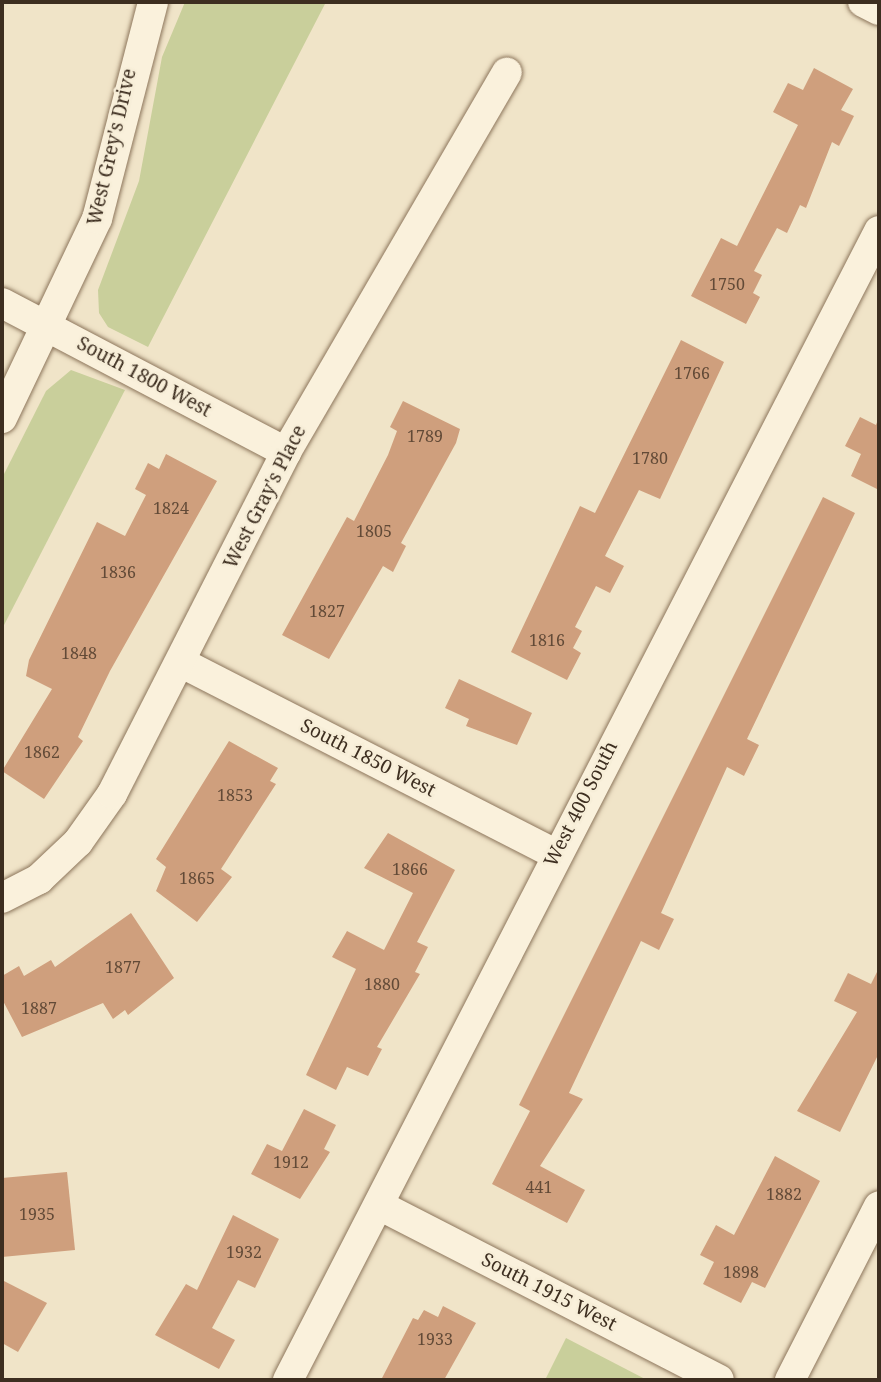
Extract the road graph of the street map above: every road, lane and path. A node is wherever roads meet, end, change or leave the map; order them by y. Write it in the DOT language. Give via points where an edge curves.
graph roads {
  1 [pos="153,2"];
  2 [pos="863,2"];
  3 [pos="879,10"];
  4 [pos="507,73"];
  5 [pos="879,231"];
  6 [pos="2,303"];
  7 [pos="48,327"];
  8 [pos="2,418"];
  9 [pos="286,452"];
  10 [pos="180,662"];
  11 [pos="555,854"];
  12 [pos="2,898"];
  13 [pos="379,1205"];
  14 [pos="879,1206"];
  15 [pos="288,1380"];
  16 [pos="719,1380"];
  17 [pos="790,1380"];
  1 -- 7 [label="street, West Grey's Drive" via="97,219"];
  2 -- 3 [label="street"];
  4 -- 9 [label="street, West Gray's Place"];
  5 -- 11 [label="street, West 400 South"];
  6 -- 7 [label="street, South 1800 West"];
  7 -- 8 [label="street, West Grey's Drive"];
  7 -- 9 [label="street, South 1800 West"];
  9 -- 10 [label="street, West Gray's Place"];
  10 -- 11 [label="street, South 1850 West"];
  10 -- 12 [label="street, West Gray's Place" via="112,794 78,842 39,878"];
  11 -- 13 [label="street, West 400 South"];
  13 -- 15 [label="street, West 400 South"];
  13 -- 16 [label="street, South 1915 West"];
  14 -- 17 [label="street"];
}
